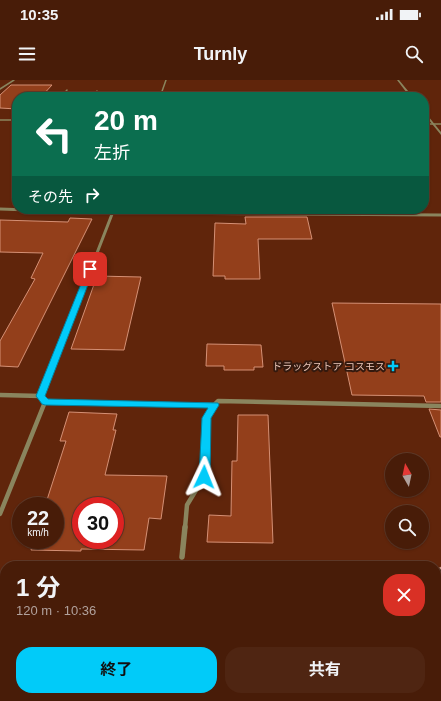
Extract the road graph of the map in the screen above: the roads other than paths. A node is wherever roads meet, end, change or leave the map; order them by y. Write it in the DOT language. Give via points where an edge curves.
graph roads {
  1 [pos="14,80"];
  2 [pos="166,80"];
  3 [pos="398,80"];
  4 [pos="0,89"];
  5 [pos="162,92"];
  6 [pos="408,92"];
  7 [pos="429,118"];
  8 [pos="0,120"];
  9 [pos="12,120"];
  10 [pos="429,124"];
  11 [pos="434,124"];
  12 [pos="441,124"];
  13 [pos="441,134"];
  14 [pos="0,209"];
  15 [pos="12,209"];
  16 [pos="112,214"];
  17 [pos="301,214"];
  18 [pos="441,216"];
  19 [pos="0,395"];
  20 [pos="41,396"];
  21 [pos="45,402"];
  22 [pos="214,405"];
  23 [pos="441,406"];
  24 [pos="0,514"];
  25 [pos="182,557"];
  1 -- 4 [label="street"];
  2 -- 5 [label="street"];
  3 -- 6 [label="street"];
  7 -- 11 [label="street"];
  8 -- 9 [label="street"];
  10 -- 11 [label="street"];
  11 -- 12 [label="street"];
  11 -- 13 [label="street"];
  14 -- 15 [label="street"];
  16 -- 20 [label="street"];
  17 -- 18 [label="street"];
  19 -- 20 [label="street"];
  20 -- 21 [label="street"];
  21 -- 22 [label="street"];
  21 -- 24 [label="street"];
  22 -- 23 [label="street" via="218,401"];
  22 -- 25 [label="street" via="206,418 204,477 187,505"];
}
